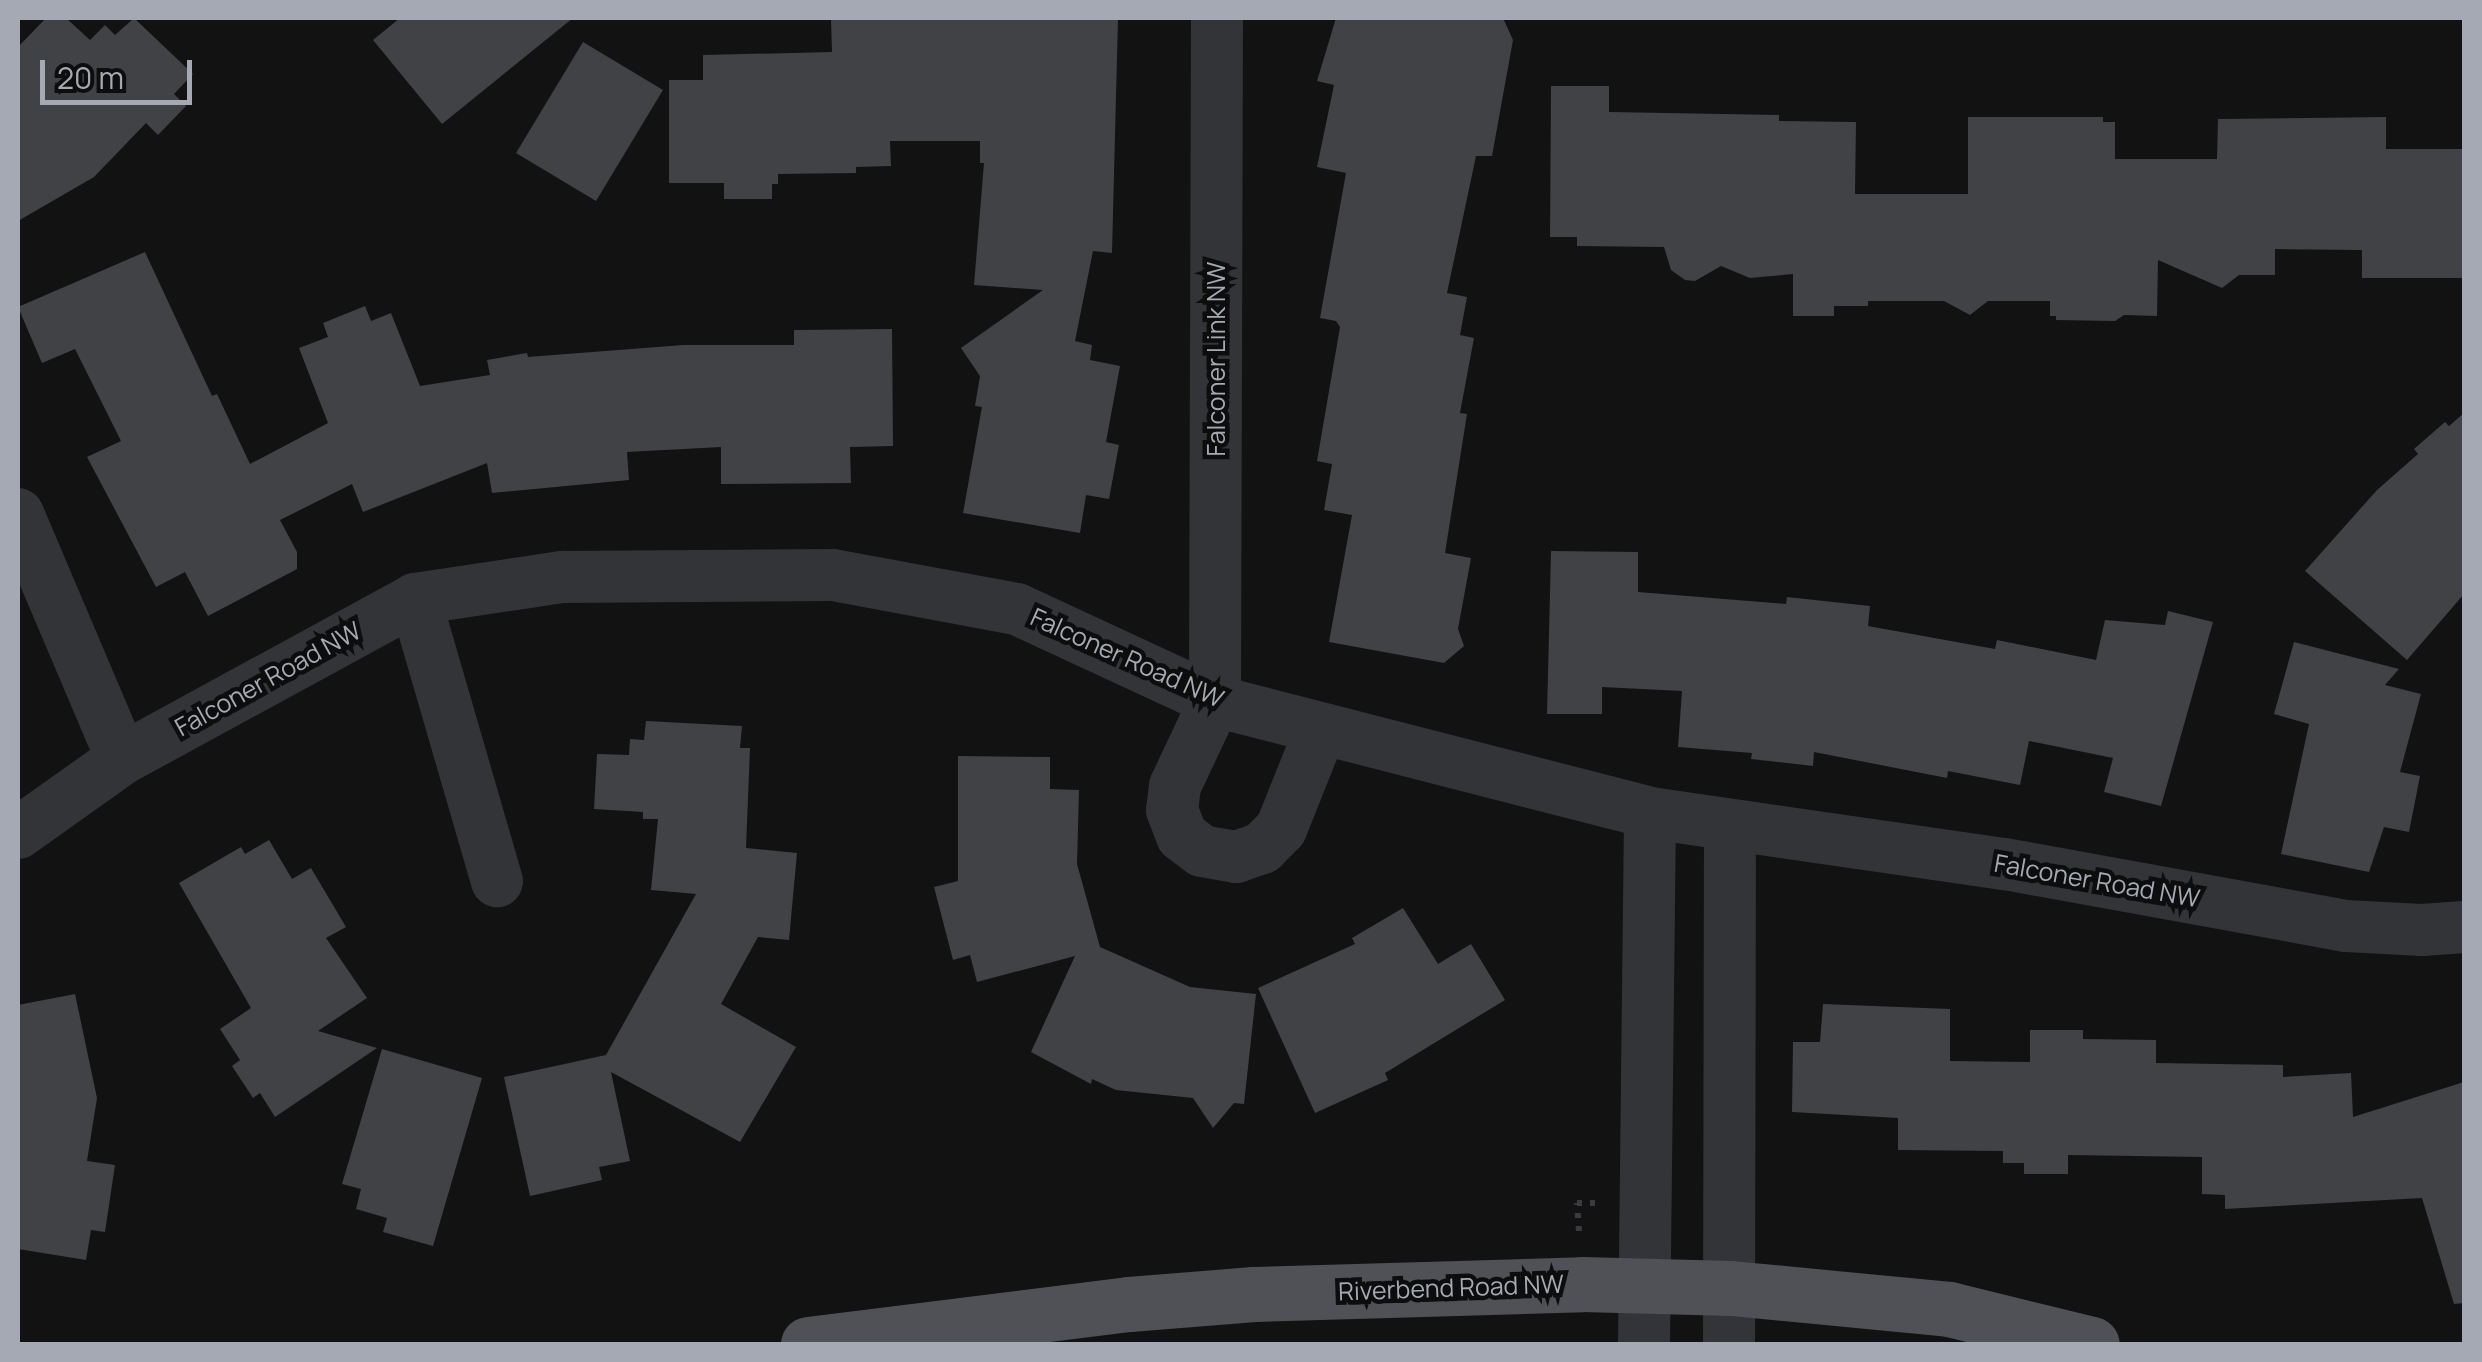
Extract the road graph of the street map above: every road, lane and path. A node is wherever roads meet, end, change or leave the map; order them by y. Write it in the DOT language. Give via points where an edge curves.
graph roads {
  1 [pos="1217,18"];
  2 [pos="18,514"];
  3 [pos="414,599"];
  4 [pos="1214,701"];
  5 [pos="1322,729"];
  6 [pos="122,759"];
  7 [pos="1650,813"];
  8 [pos="1730,826"];
  9 [pos="18,833"];
  10 [pos="497,881"];
  11 [pos="2464,927"];
  12 [pos="1644,1285"];
  13 [pos="1731,1288"];
  14 [pos="808,1344"];
  15 [pos="1644,1344"];
  16 [pos="1729,1344"];
  17 [pos="2092,1344"];
  1 -- 4 [label="street, Falconer Link NW"];
  2 -- 6 [label="street"];
  3 -- 4 [label="street, Falconer Road NW" via="563,577 833,575 1017,610"];
  3 -- 6 [label="street, Falconer Road NW"];
  3 -- 10 [label="street"];
  4 -- 5 [label="street, Falconer Road NW"];
  4 -- 5 [label="street" via="1175,786 1172,810 1182,836 1202,851 1236,857 1262,848 1281,829"];
  5 -- 7 [label="street, Falconer Road NW"];
  6 -- 9 [label="street, Falconer Road NW"];
  7 -- 8 [label="street, Falconer Road NW"];
  7 -- 12 [label="street"];
  8 -- 11 [label="street, Falconer Road NW" via="2005,864 2346,926"];
  8 -- 13 [label="street"];
  12 -- 13 [label="main road, Riverbend Road NW"];
  12 -- 14 [label="main road, Riverbend Road NW" via="1182,1300"];
  12 -- 15 [label="street"];
  13 -- 16 [label="street"];
  13 -- 17 [label="main road, Riverbend Road NW" via="1949,1309"];
}
